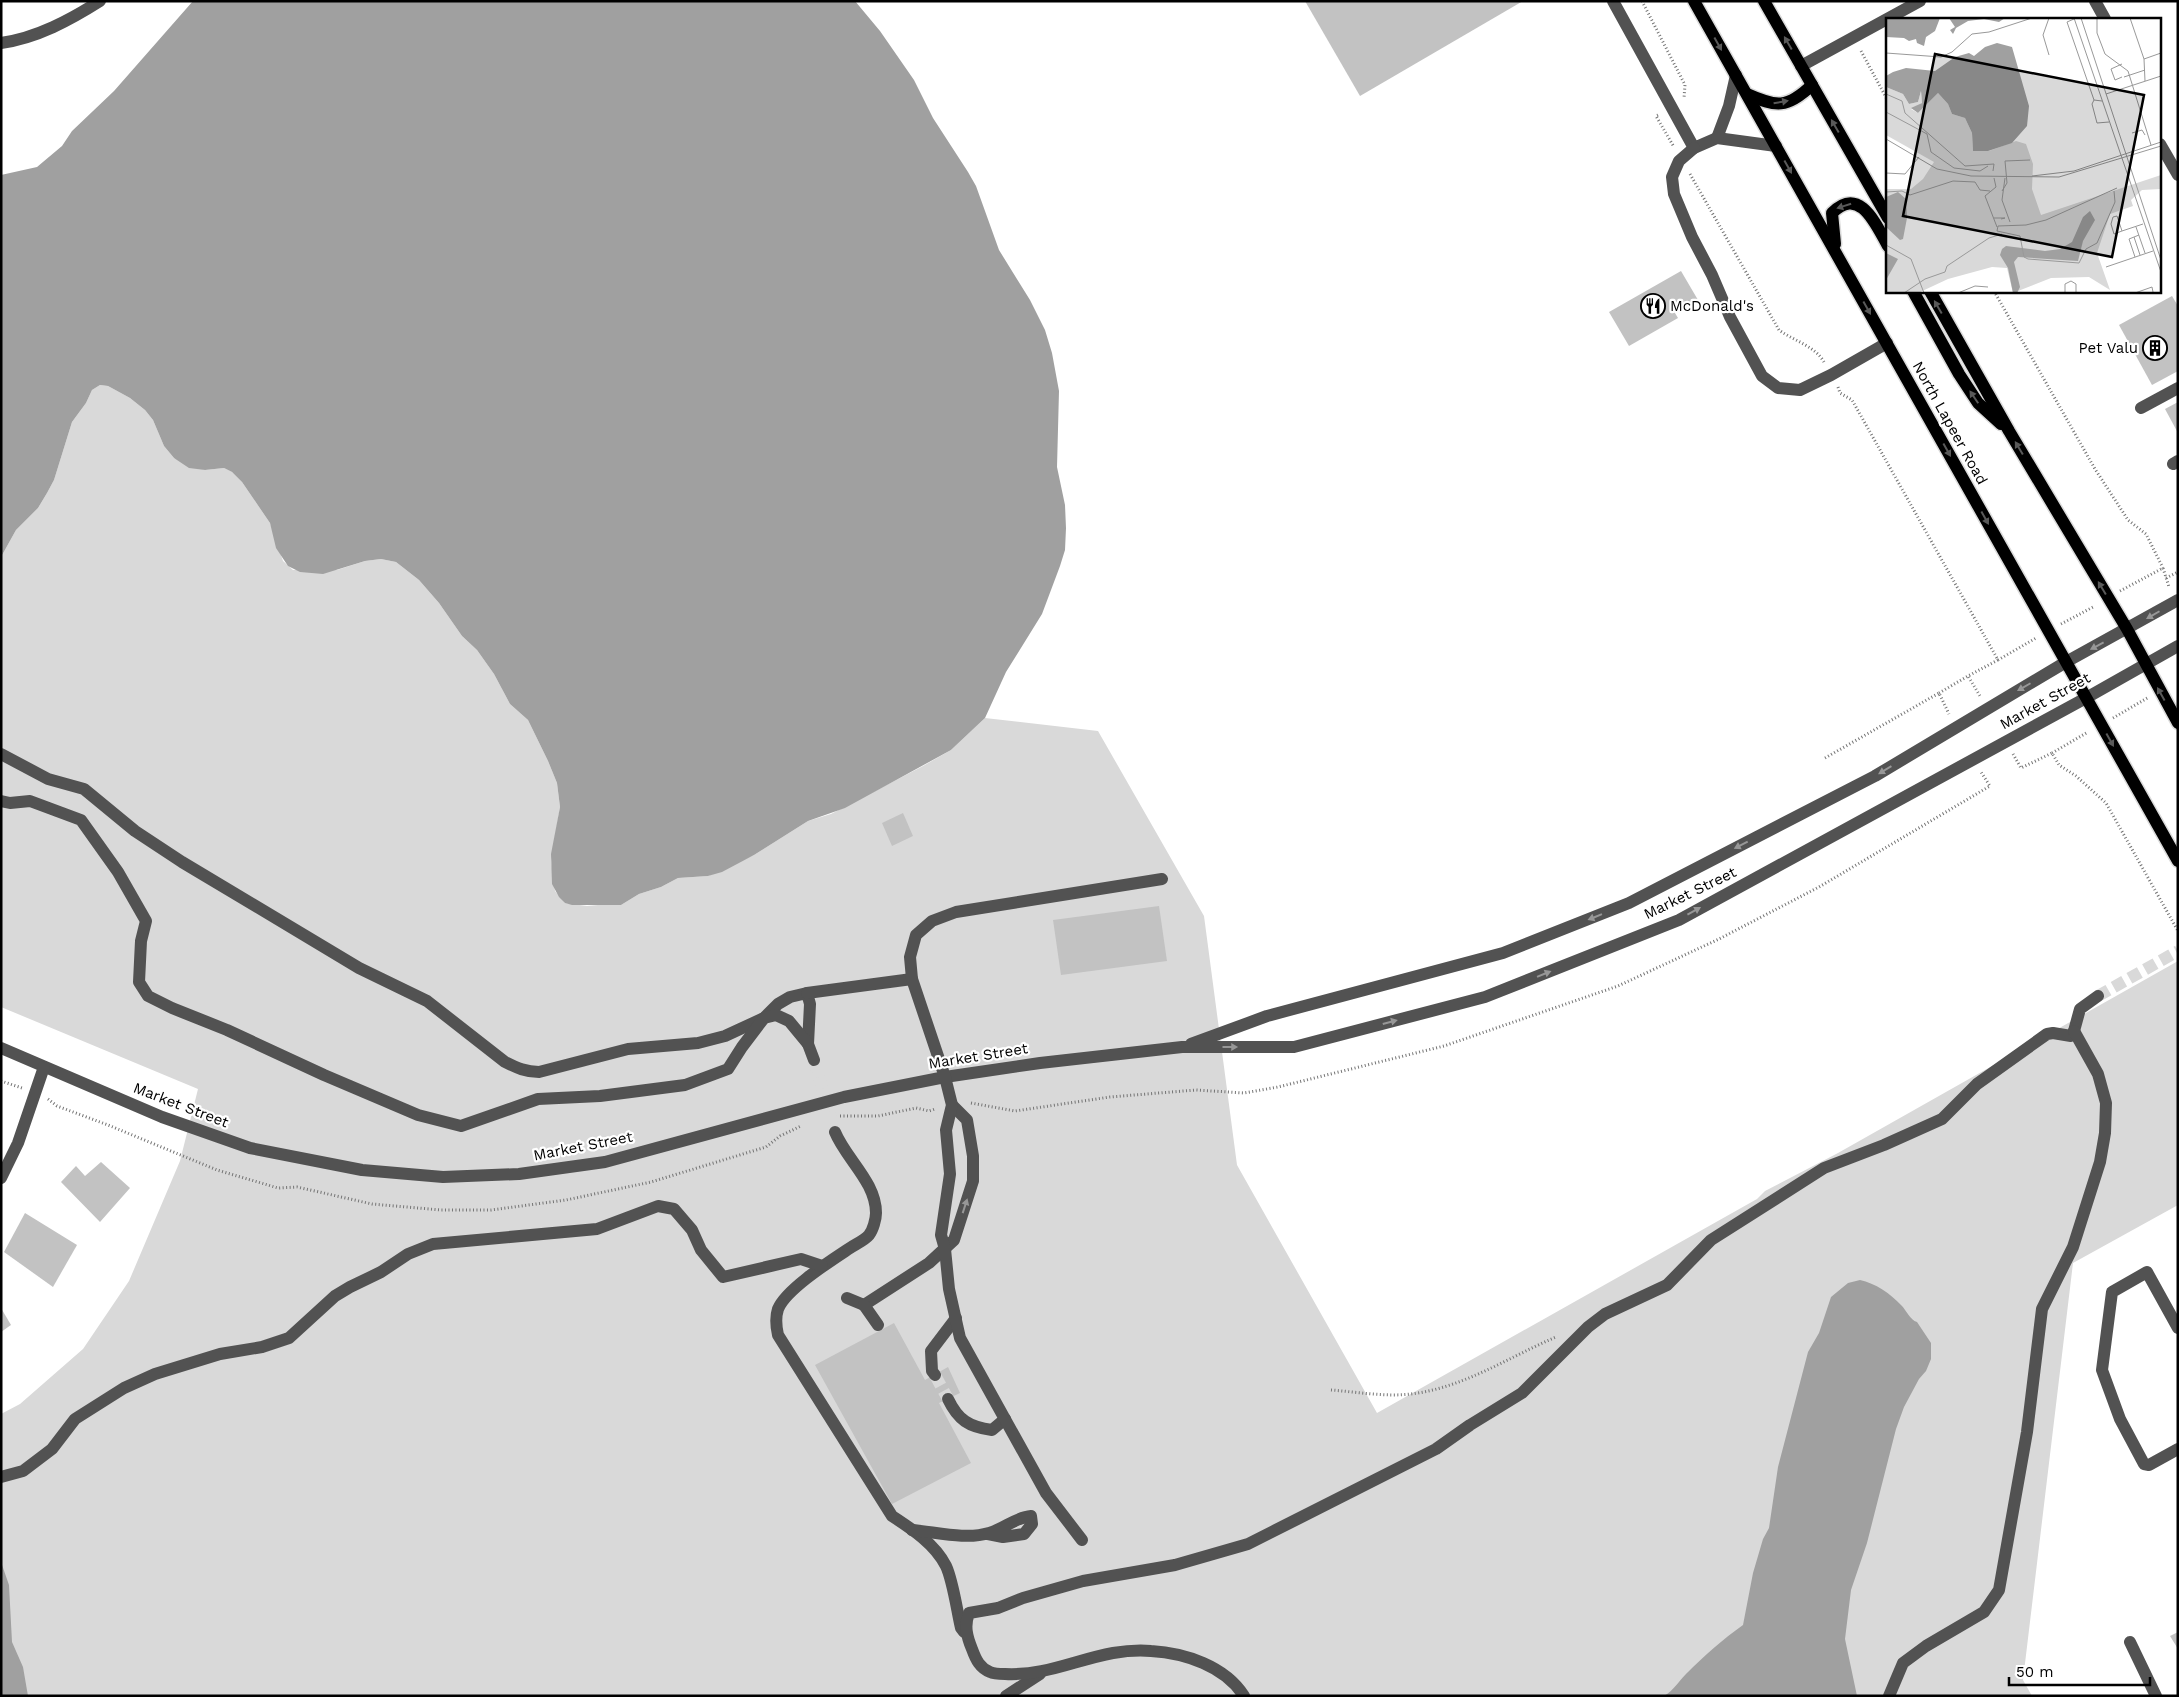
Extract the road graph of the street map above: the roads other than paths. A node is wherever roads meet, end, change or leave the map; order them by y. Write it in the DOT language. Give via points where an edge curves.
graph roads {
  1 [pos="100,1"];
  2 [pos="1613,1"];
  3 [pos="1694,1"];
  4 [pos="1764,1"];
  5 [pos="1920,1"];
  6 [pos="2095,1"];
  7 [pos="1889,18"];
  8 [pos="2104,18"];
  9 [pos="1886,20"];
  10 [pos="1,43"];
  11 [pos="1801,66"];
  12 [pos="1736,75"];
  13 [pos="1812,85"];
  14 [pos="1747,94"];
  15 [pos="1717,138"];
  16 [pos="1776,146"];
  17 [pos="2162,147"];
  18 [pos="1694,148"];
  19 [pos="2178,175"];
  20 [pos="1886,214"];
  21 [pos="1886,242"];
  22 [pos="1836,252"];
  23 [pos="1914,292"];
  24 [pos="1931,292"];
  25 [pos="1886,342"];
  26 [pos="2178,388"];
  27 [pos="2141,408"];
  28 [pos="2009,431"];
  29 [pos="2174,595"];
  30 [pos="2127,629"];
  31 [pos="2178,646"];
  32 [pos="2066,662"];
  33 [pos="2145,664"];
  34 [pos="2086,698"];
  35 [pos="2178,723"];
  36 [pos="1,754"];
  37 [pos="1,801"];
  38 [pos="2178,861"];
  39 [pos="1162,879"];
  40 [pos="912,979"];
  41 [pos="807,993"];
  42 [pos="2098,996"];
  43 [pos="764,1018"];
  44 [pos="2074,1031"];
  45 [pos="808,1044"];
  46 [pos="1182,1047"];
  47 [pos="1,1048"];
  48 [pos="814,1060"];
  49 [pos="44,1067"];
  50 [pos="945,1077"];
  51 [pos="952,1105"];
  52 [pos="835,1132"];
  53 [pos="1,1178"];
  54 [pos="945,1249"];
  55 [pos="822,1266"];
  56 [pos="847,1298"];
  57 [pos="864,1305"];
  58 [pos="956,1318"];
  59 [pos="878,1325"];
  60 [pos="2178,1328"];
  61 [pos="934,1375"];
  62 [pos="948,1399"];
  63 [pos="1005,1419"];
  64 [pos="2178,1449"];
  65 [pos="1,1477"];
  66 [pos="912,1530"];
  67 [pos="988,1534"];
  68 [pos="1082,1540"];
  69 [pos="967,1637"];
  70 [pos="2130,1642"];
  71 [pos="1042,1672"];
  72 [pos="1006,1696"];
  73 [pos="1244,1696"];
  74 [pos="1889,1696"];
  75 [pos="2156,1696"];
  1 -- 10 [label="street" via="67,22"];
  2 -- 18 [label="street"];
  3 -- 12 [label="main road, North Lapeer Road, one-way"];
  11 -- 4 [label="main road, one-way"];
  5 -- 7 [label="street"];
  6 -- 8 [label="street"];
  9 -- 11 [label="street"];
  11 -- 13 [label="main road"];
  12 -- 14 [label="main road, North Lapeer Road"];
  12 -- 15 [label="street"];
  14 -- 13 [label="main road, one-way" via="1769,104 1784,103 1801,96"];
  20 -- 13 [label="main road, one-way"];
  14 -- 16 [label="main road, North Lapeer Road"];
  15 -- 16 [label="street"];
  15 -- 18 [label="street"];
  16 -- 22 [label="main road, North Lapeer Road, one-way"];
  17 -- 19 [label="street"];
  18 -- 25 [label="street" via="1679,161 1672,176 1674,194 1730,316 1762,376 1778,388 1800,390"];
  21 -- 22 [label="main road, one-way" via="1871,216 1857,204 1850,203 1832,213"];
  22 -- 25 [label="main road, North Lapeer Road, one-way"];
  28 -- 23 [label="main road, one-way" via="1978,403"];
  28 -- 24 [label="main road, one-way"];
  25 -- 32 [label="main road, North Lapeer Road, one-way"];
  26 -- 27 [label="street"];
  30 -- 28 [label="main road, one-way"];
  29 -- 30 [label="street, Market Street, one-way"];
  30 -- 32 [label="street, Market Street, one-way"];
  30 -- 33 [label="main road"];
  31 -- 33 [label="street, Market Street"];
  32 -- 34 [label="main road, North Lapeer Road"];
  32 -- 46 [label="street, Market Street, one-way" via="1875,776 1629,903 1503,954 1267,1016"];
  33 -- 34 [label="street, Market Street"];
  35 -- 33 [label="main road, one-way"];
  34 -- 38 [label="main road, North Lapeer Road, one-way"];
  46 -- 34 [label="street, Market Street, one-way" via="1294,1047 1485,997 1680,920"];
  36 -- 43 [label="street" via="48,779 84,789 135,831 182,862 359,968 427,1001 505,1062 528,1072 628,1049 698,1043 725,1036"];
  37 -- 43 [label="street" via="30,801 81,820 118,872 146,921 141,941 139,982 148,996 418,1115 460,1126 538,1099 600,1096 685,1085 728,1069"];
  39 -- 40 [label="street" via="956,912 932,921 916,935 910,958"];
  40 -- 41 [label="street"];
  40 -- 50 [label="street"];
  41 -- 43 [label="street" via="790,997"];
  41 -- 45 [label="street" via="810,1004"];
  42 -- 44 [label="street" via="2080,1009"];
  43 -- 45 [label="street" via="782,1016"];
  44 -- 69 [label="street" via="2071,1036 2047,1034 1977,1084 1942,1119 1832,1164 1711,1240 1667,1285 1599,1318 1522,1394 1436,1449 1248,1544 1175,1564 1083,1581 998,1608 969,1613"];
  44 -- 74 [label="street" via="2098,1074 2106,1103 2105,1134 2100,1162 2074,1247 2042,1309 2027,1432 1999,1590 1984,1612 1903,1663"];
  45 -- 48 [label="street"];
  46 -- 50 [label="street, Market Street"];
  47 -- 49 [label="street, Market Street"];
  49 -- 50 [label="street, Market Street" via="162,1117 250,1148 362,1170 443,1177 519,1174 605,1162 844,1097"];
  49 -- 53 [label="street" via="18,1143"];
  50 -- 51 [label="street"];
  51 -- 54 [label="street" via="946,1130 950,1174 941,1235"];
  54 -- 51 [label="street, one-way" via="954,1240 973,1181 967,1120"];
  52 -- 55 [label="street" via="866,1183 876,1214 869,1235"];
  54 -- 57 [label="street"];
  54 -- 58 [label="street"];
  55 -- 65 [label="street" via="801,1259 723,1277 674,1209 658,1206 597,1229 433,1244 408,1254 335,1296 289,1338 220,1354 155,1374 124,1388 75,1419 52,1449 23,1471"];
  55 -- 66 [label="street" via="783,1300 776,1315 778,1335 892,1516"];
  56 -- 57 [label="street"];
  57 -- 59 [label="street"];
  58 -- 61 [label="street" via="931,1352"];
  58 -- 63 [label="street" via="960,1338"];
  60 -- 64 [label="street" via="2147,1272 2112,1292 2102,1370 2120,1420 2144,1464 2149,1466"];
  62 -- 63 [label="street" via="955,1412 975,1428 992,1430"];
  63 -- 68 [label="street" via="1046,1493"];
  66 -- 67 [label="street" via="974,1536"];
  66 -- 69 [label="street" via="936,1550 947,1567 961,1628"];
  69 -- 71 [label="street" via="980,1666 992,1673"];
  70 -- 75 [label="street"];
  71 -- 72 [label="street"];
  71 -- 73 [label="street" via="1114,1653 1151,1651 1200,1662 1229,1679"];
}
